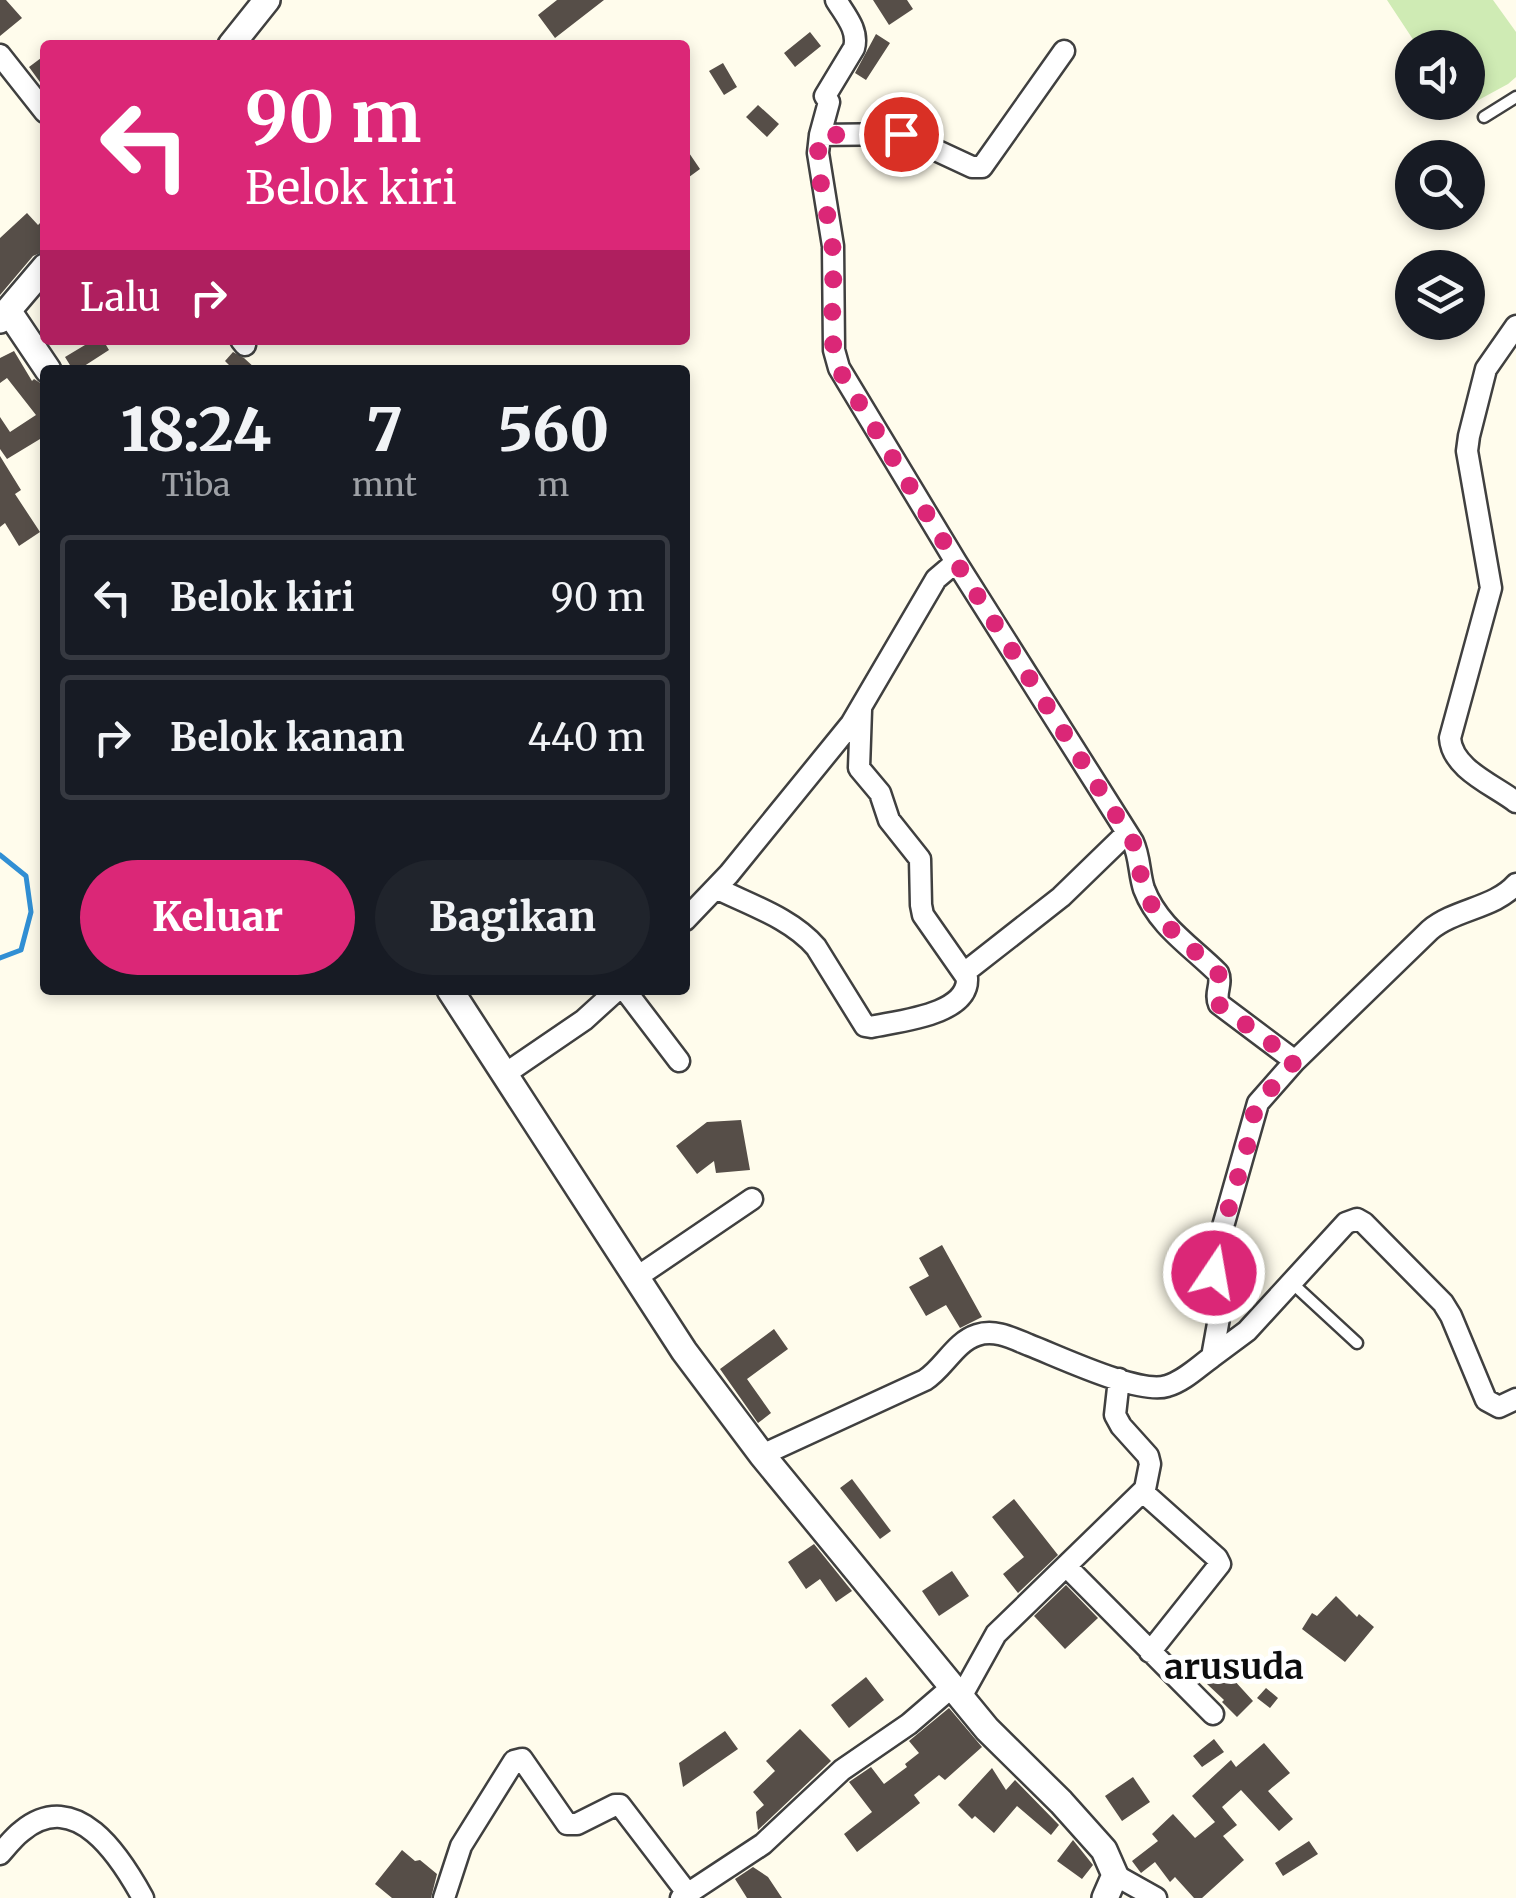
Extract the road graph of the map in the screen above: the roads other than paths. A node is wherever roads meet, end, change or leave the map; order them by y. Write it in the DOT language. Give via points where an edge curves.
graph roads {
  1 [pos="266,0"];
  2 [pos="836,0"];
  3 [pos="235,40"];
  4 [pos="1064,51"];
  5 [pos="0,54"];
  6 [pos="1516,97"];
  7 [pos="40,106"];
  8 [pos="1485,116"];
  9 [pos="820,135"];
  10 [pos="40,273"];
  11 [pos="5,316"];
  12 [pos="1516,326"];
  13 [pos="44,365"];
  14 [pos="956,562"];
  15 [pos="861,710"];
  16 [pos="1516,802"];
  17 [pos="1127,833"];
  18 [pos="1516,884"];
  19 [pos="716,888"];
  20 [pos="690,915"];
  21 [pos="964,973"];
  22 [pos="453,995"];
  23 [pos="612,995"];
  24 [pos="629,995"];
  25 [pos="679,1061"];
  26 [pos="1295,1061"];
  27 [pos="505,1074"];
  28 [pos="752,1199"];
  29 [pos="637,1276"];
  30 [pos="1292,1282"];
  31 [pos="1357,1343"];
  32 [pos="1212,1357"];
  33 [pos="1118,1379"];
  34 [pos="1516,1400"];
  35 [pos="762,1455"];
  36 [pos="1143,1492"];
  37 [pos="1066,1566"];
  38 [pos="1150,1652"];
  39 [pos="957,1692"];
  40 [pos="1213,1714"];
  41 [pos="0,1854"];
  42 [pos="1110,1886"];
  43 [pos="685,1896"];
  44 [pos="143,1898"];
  45 [pos="444,1898"];
  46 [pos="1156,1898"];
  1 -- 3 [label="street"];
  2 -- 9 [label="street" via="856,41 825,96"];
  4 -- 9 [label="street" via="982,168 901,134"];
  5 -- 7 [label="street"];
  6 -- 8 [label="lane"];
  9 -- 14 [label="street" via="833,246 835,358"];
  10 -- 11 [label="street"];
  11 -- 13 [label="street"];
  12 -- 16 [label="street" via="1486,370 1468,436 1491,588 1450,738 1462,763"];
  14 -- 15 [label="street" via="936,579"];
  14 -- 17 [label="street"];
  15 -- 19 [label="street"];
  15 -- 21 [label="street" via="860,768 918,855 924,915"];
  17 -- 21 [label="street" via="1061,897"];
  17 -- 26 [label="street" via="1147,895 1164,923 1220,976 1218,1004"];
  18 -- 26 [label="street" via="1430,930"];
  19 -- 20 [label="street"];
  19 -- 21 [label="street" via="808,937 868,1028 949,1006 966,993"];
  22 -- 27 [label="street"];
  23 -- 27 [label="street"];
  24 -- 25 [label="street"];
  26 -- 32 [label="street" via="1254,1112 1214,1258 1221,1307"];
  27 -- 29 [label="street"];
  28 -- 29 [label="street"];
  29 -- 35 [label="street"];
  30 -- 31 [label="lane"];
  30 -- 32 [label="street"];
  30 -- 34 [label="street" via="1346,1223 1361,1221 1443,1303 1486,1400 1499,1407"];
  32 -- 33 [label="street" via="1165,1387"];
  33 -- 35 [label="street" via="1003,1335 979,1334 925,1380"];
  33 -- 36 [label="street" via="1115,1415 1149,1460"];
  35 -- 39 [label="street"];
  36 -- 37 [label="street"];
  36 -- 38 [label="street" via="1220,1564"];
  37 -- 38 [label="street"];
  37 -- 39 [label="street" via="996,1634"];
  38 -- 40 [label="street"];
  39 -- 42 [label="street" via="1104,1850"];
  39 -- 43 [label="street" via="842,1770 763,1844"];
  41 -- 44 [label="street" via="41,1820 73,1819 110,1848"];
  42 -- 46 [label="street"];
  43 -- 45 [label="street" via="620,1806 566,1824 522,1759 514,1761 461,1846"];
}
